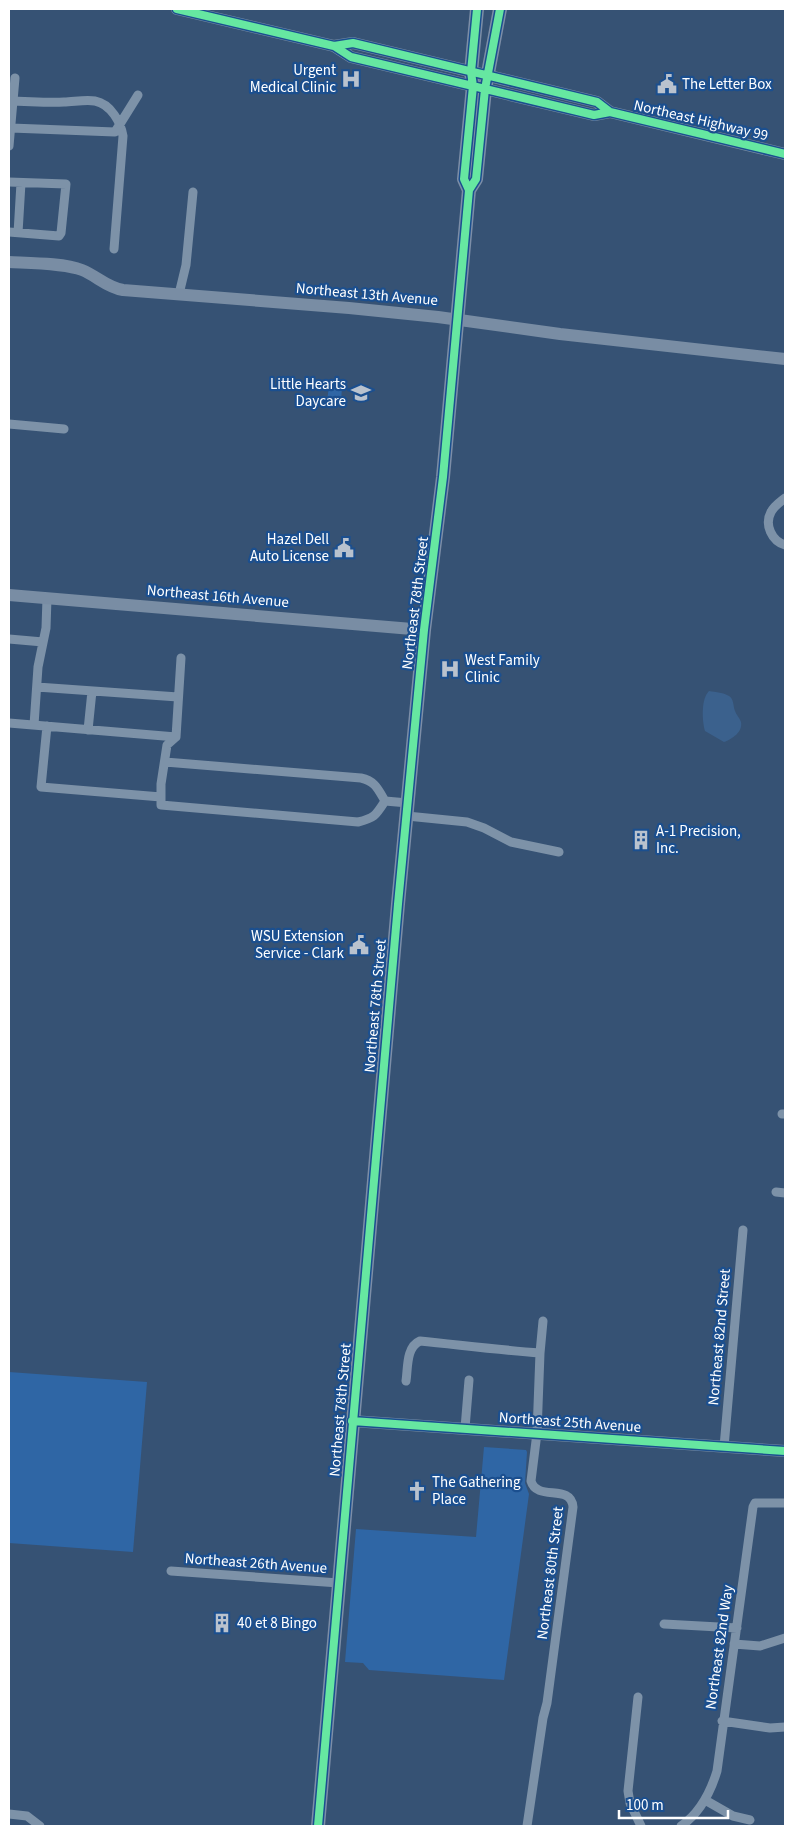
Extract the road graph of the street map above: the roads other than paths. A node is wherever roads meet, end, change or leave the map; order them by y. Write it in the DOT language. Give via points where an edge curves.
graph roads {
  1 [pos="177,9"];
  2 [pos="477,9"];
  3 [pos="500,9"];
  4 [pos="334,46"];
  5 [pos="471,72"];
  6 [pos="15,78"];
  7 [pos="482,83"];
  8 [pos="138,95"];
  9 [pos="11,101"];
  10 [pos="119,124"];
  11 [pos="11,128"];
  12 [pos="9,146"];
  13 [pos="785,154"];
  14 [pos="9,182"];
  15 [pos="21,183"];
  16 [pos="193,192"];
  17 [pos="13,233"];
  18 [pos="114,248"];
  19 [pos="9,262"];
  20 [pos="179,294"];
  21 [pos="457,320"];
  22 [pos="785,360"];
  23 [pos="9,424"];
  24 [pos="64,429"];
  25 [pos="785,498"];
  26 [pos="785,545"];
  27 [pos="9,595"];
  28 [pos="47,598"];
  29 [pos="424,630"];
  30 [pos="9,639"];
  31 [pos="43,642"];
  32 [pos="181,658"];
  33 [pos="37,687"];
  34 [pos="92,691"];
  35 [pos="178,697"];
  36 [pos="9,723"];
  37 [pos="34,725"];
  38 [pos="48,726"];
  39 [pos="88,730"];
  40 [pos="176,737"];
  41 [pos="165,762"];
  42 [pos="161,797"];
  43 [pos="385,801"];
  44 [pos="408,809"];
  45 [pos="559,852"];
  46 [pos="743,1230"];
  47 [pos="543,1321"];
  48 [pos="540,1353"];
  49 [pos="469,1380"];
  50 [pos="406,1381"];
  51 [pos="352,1421"];
  52 [pos="465,1428"];
  53 [pos="537,1433"];
  54 [pos="724,1447"];
  55 [pos="785,1451"];
  56 [pos="785,1503"];
  57 [pos="171,1571"];
  58 [pos="339,1583"];
  59 [pos="664,1624"];
  60 [pos="737,1628"];
  61 [pos="785,1638"];
  62 [pos="734,1644"];
  63 [pos="638,1698"];
  64 [pos="722,1721"];
  65 [pos="785,1727"];
  66 [pos="706,1797"];
  67 [pos="9,1814"];
  68 [pos="750,1820"];
  69 [pos="40,1826"];
  70 [pos="318,1826"];
  71 [pos="527,1826"];
  72 [pos="641,1826"];
  73 [pos="681,1826"];
  1 -- 4 [label="street, Northeast Highway 99"];
  2 -- 5 [label="main road, Northeast 78th Street"];
  3 -- 7 [label="main road, Northeast 78th Street"];
  4 -- 5 [label="street, Northeast Highway 99" via="353,43"];
  4 -- 7 [label="street, Northeast Highway 99" via="351,57"];
  5 -- 7 [label="main road, Northeast 78th Street"];
  6 -- 9 [label="street"];
  7 -- 13 [label="street, Northeast Highway 99" via="594,115 610,112"];
  7 -- 21 [label="main road, Northeast 78th Street" via="476,179 470,190"];
  8 -- 10 [label="street"];
  9 -- 10 [label="street" via="96,101 106,106"];
  9 -- 11 [label="street"];
  10 -- 11 [label="street" via="116,132"];
  10 -- 18 [label="street" via="123,136"];
  11 -- 12 [label="street"];
  14 -- 15 [label="street"];
  15 -- 17 [label="street"];
  15 -- 17 [label="street" via="66,184 61,232 59,236"];
  16 -- 20 [label="street" via="186,265"];
  19 -- 20 [label="street, Northeast 13th Avenue" via="81,269 114,288"];
  20 -- 21 [label="street, Northeast 13th Avenue"];
  21 -- 22 [label="street, Northeast 13th Avenue"];
  21 -- 29 [label="main road, Northeast 78th Street" via="443,477"];
  23 -- 24 [label="street"];
  25 -- 26 [label="street" via="775,506 768,528 774,538"];
  27 -- 28 [label="street, Northeast 16th Avenue"];
  28 -- 29 [label="street, Northeast 16th Avenue"];
  28 -- 31 [label="street"];
  29 -- 44 [label="main road, Northeast 78th Street"];
  30 -- 31 [label="street"];
  31 -- 33 [label="street"];
  32 -- 35 [label="street"];
  33 -- 34 [label="street"];
  33 -- 37 [label="street"];
  34 -- 35 [label="street"];
  34 -- 39 [label="street"];
  35 -- 40 [label="street"];
  36 -- 37 [label="street"];
  37 -- 38 [label="street"];
  38 -- 39 [label="street"];
  38 -- 42 [label="street" via="41,787"];
  39 -- 40 [label="street"];
  40 -- 41 [label="street" via="167,745"];
  41 -- 42 [label="street"];
  41 -- 43 [label="street" via="361,778 371,780"];
  42 -- 43 [label="street" via="160,805 358,822 371,819"];
  43 -- 44 [label="street"];
  44 -- 45 [label="street" via="467,822 511,842"];
  44 -- 51 [label="main road, Northeast 78th Street"];
  46 -- 54 [label="street, Northeast 82nd Street"];
  47 -- 48 [label="street, Northeast 80th Street"];
  48 -- 50 [label="street" via="420,1341 411,1349"];
  48 -- 53 [label="street, Northeast 80th Street"];
  49 -- 52 [label="street"];
  51 -- 52 [label="street, Northeast 25th Avenue"];
  51 -- 58 [label="main road, Northeast 78th Street"];
  52 -- 53 [label="street, Northeast 25th Avenue"];
  53 -- 54 [label="street, Northeast 25th Avenue"];
  53 -- 71 [label="street, Northeast 80th Street" via="532,1484 539,1491 567,1496 573,1507"];
  54 -- 55 [label="street, Northeast 25th Avenue"];
  56 -- 60 [label="street, Northeast 82nd Way" via="755,1502"];
  57 -- 58 [label="street, Northeast 26th Avenue"];
  58 -- 70 [label="main road, Northeast 78th Street"];
  59 -- 60 [label="street"];
  60 -- 62 [label="street, Northeast 82nd Way"];
  61 -- 62 [label="street" via="760,1646"];
  62 -- 64 [label="street, Northeast 82nd Way"];
  63 -- 72 [label="street" via="628,1791"];
  64 -- 65 [label="street"];
  64 -- 66 [label="street, Northeast 82nd Way" via="716,1771"];
  66 -- 68 [label="street" via="733,1816"];
  66 -- 73 [label="street" via="697,1813"];
  67 -- 69 [label="street" via="27,1816"];
}
